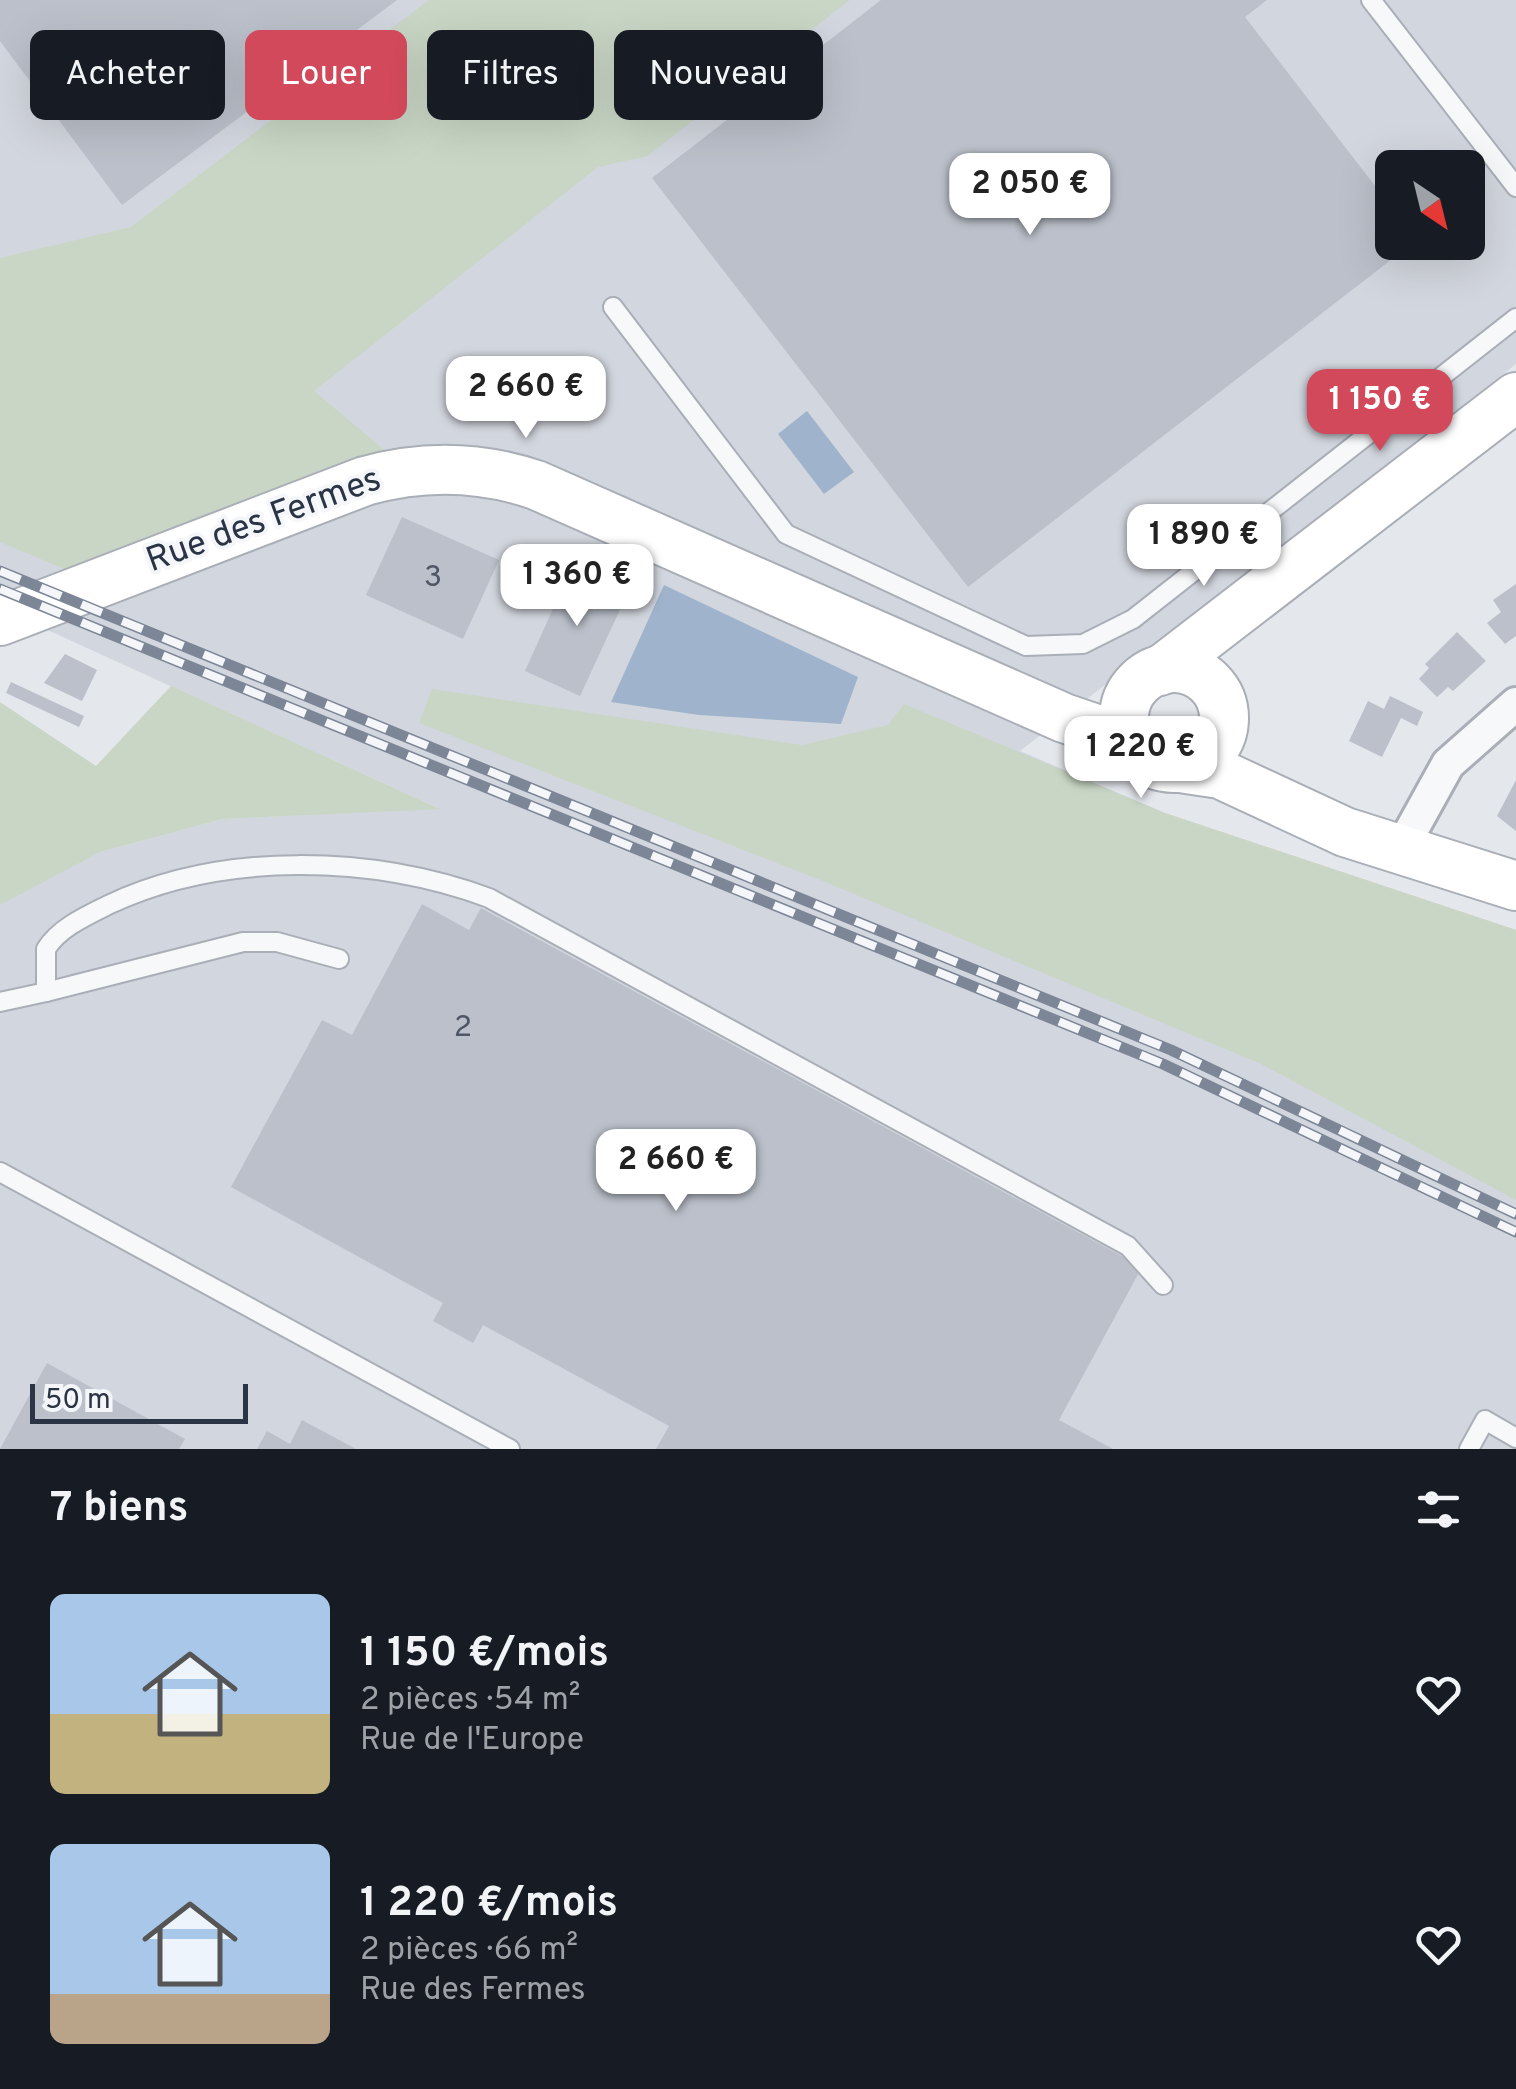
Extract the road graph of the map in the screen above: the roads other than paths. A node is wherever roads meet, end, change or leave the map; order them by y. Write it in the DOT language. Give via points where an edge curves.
graph roads {
  1 [pos="1371,0"];
  2 [pos="1516,188"];
  3 [pos="614,307"];
  4 [pos="1516,318"];
  5 [pos="1516,397"];
  6 [pos="1290,572"];
  7 [pos="0,620"];
  8 [pos="1150,677"];
  9 [pos="1030,703"];
  10 [pos="1516,704"];
  11 [pos="1223,709"];
  12 [pos="1136,751"];
  13 [pos="1180,768"];
  14 [pos="1305,814"];
  15 [pos="1400,849"];
  16 [pos="1516,886"];
  17 [pos="339,959"];
  18 [pos="46,992"];
  19 [pos="0,1002"];
  20 [pos="0,1172"];
  21 [pos="1163,1285"];
  22 [pos="1516,1438"];
  23 [pos="510,1449"];
  24 [pos="1468,1449"];
  1 -- 2 [label="lane"];
  3 -- 4 [label="lane" via="786,534 1026,646 1083,644 1133,619"];
  5 -- 6 [label="street"];
  6 -- 8 [label="street, Rue des Fermes"];
  6 -- 11 [label="street" via="1230,645 1222,666"];
  7 -- 9 [label="street, Rue des Fermes" via="338,490 386,475 450,468 536,485"];
  8 -- 9 [label="street, Rue des Fermes" via="1098,702"];
  8 -- 11 [label="street" via="1193,672 1207,681"];
  8 -- 12 [label="street" via="1125,712"];
  9 -- 12 [label="street, Rue des Fermes" via="1098,728"];
  10 -- 15 [label="street" via="1448,764"];
  11 -- 13 [label="street" via="1222,733 1210,754"];
  11 -- 14 [label="street" via="1248,764"];
  12 -- 13 [label="street" via="1156,765"];
  13 -- 14 [label="street" via="1220,774"];
  14 -- 15 [label="street"];
  15 -- 16 [label="street"];
  17 -- 18 [label="lane" via="277,942 243,942"];
  18 -- 19 [label="lane"];
  18 -- 21 [label="lane" via="43,962 52,940 126,896 184,879 293,866 437,882 489,898 1128,1246"];
  20 -- 23 [label="lane"];
  22 -- 24 [label="lane" via="1485,1420"];
}
